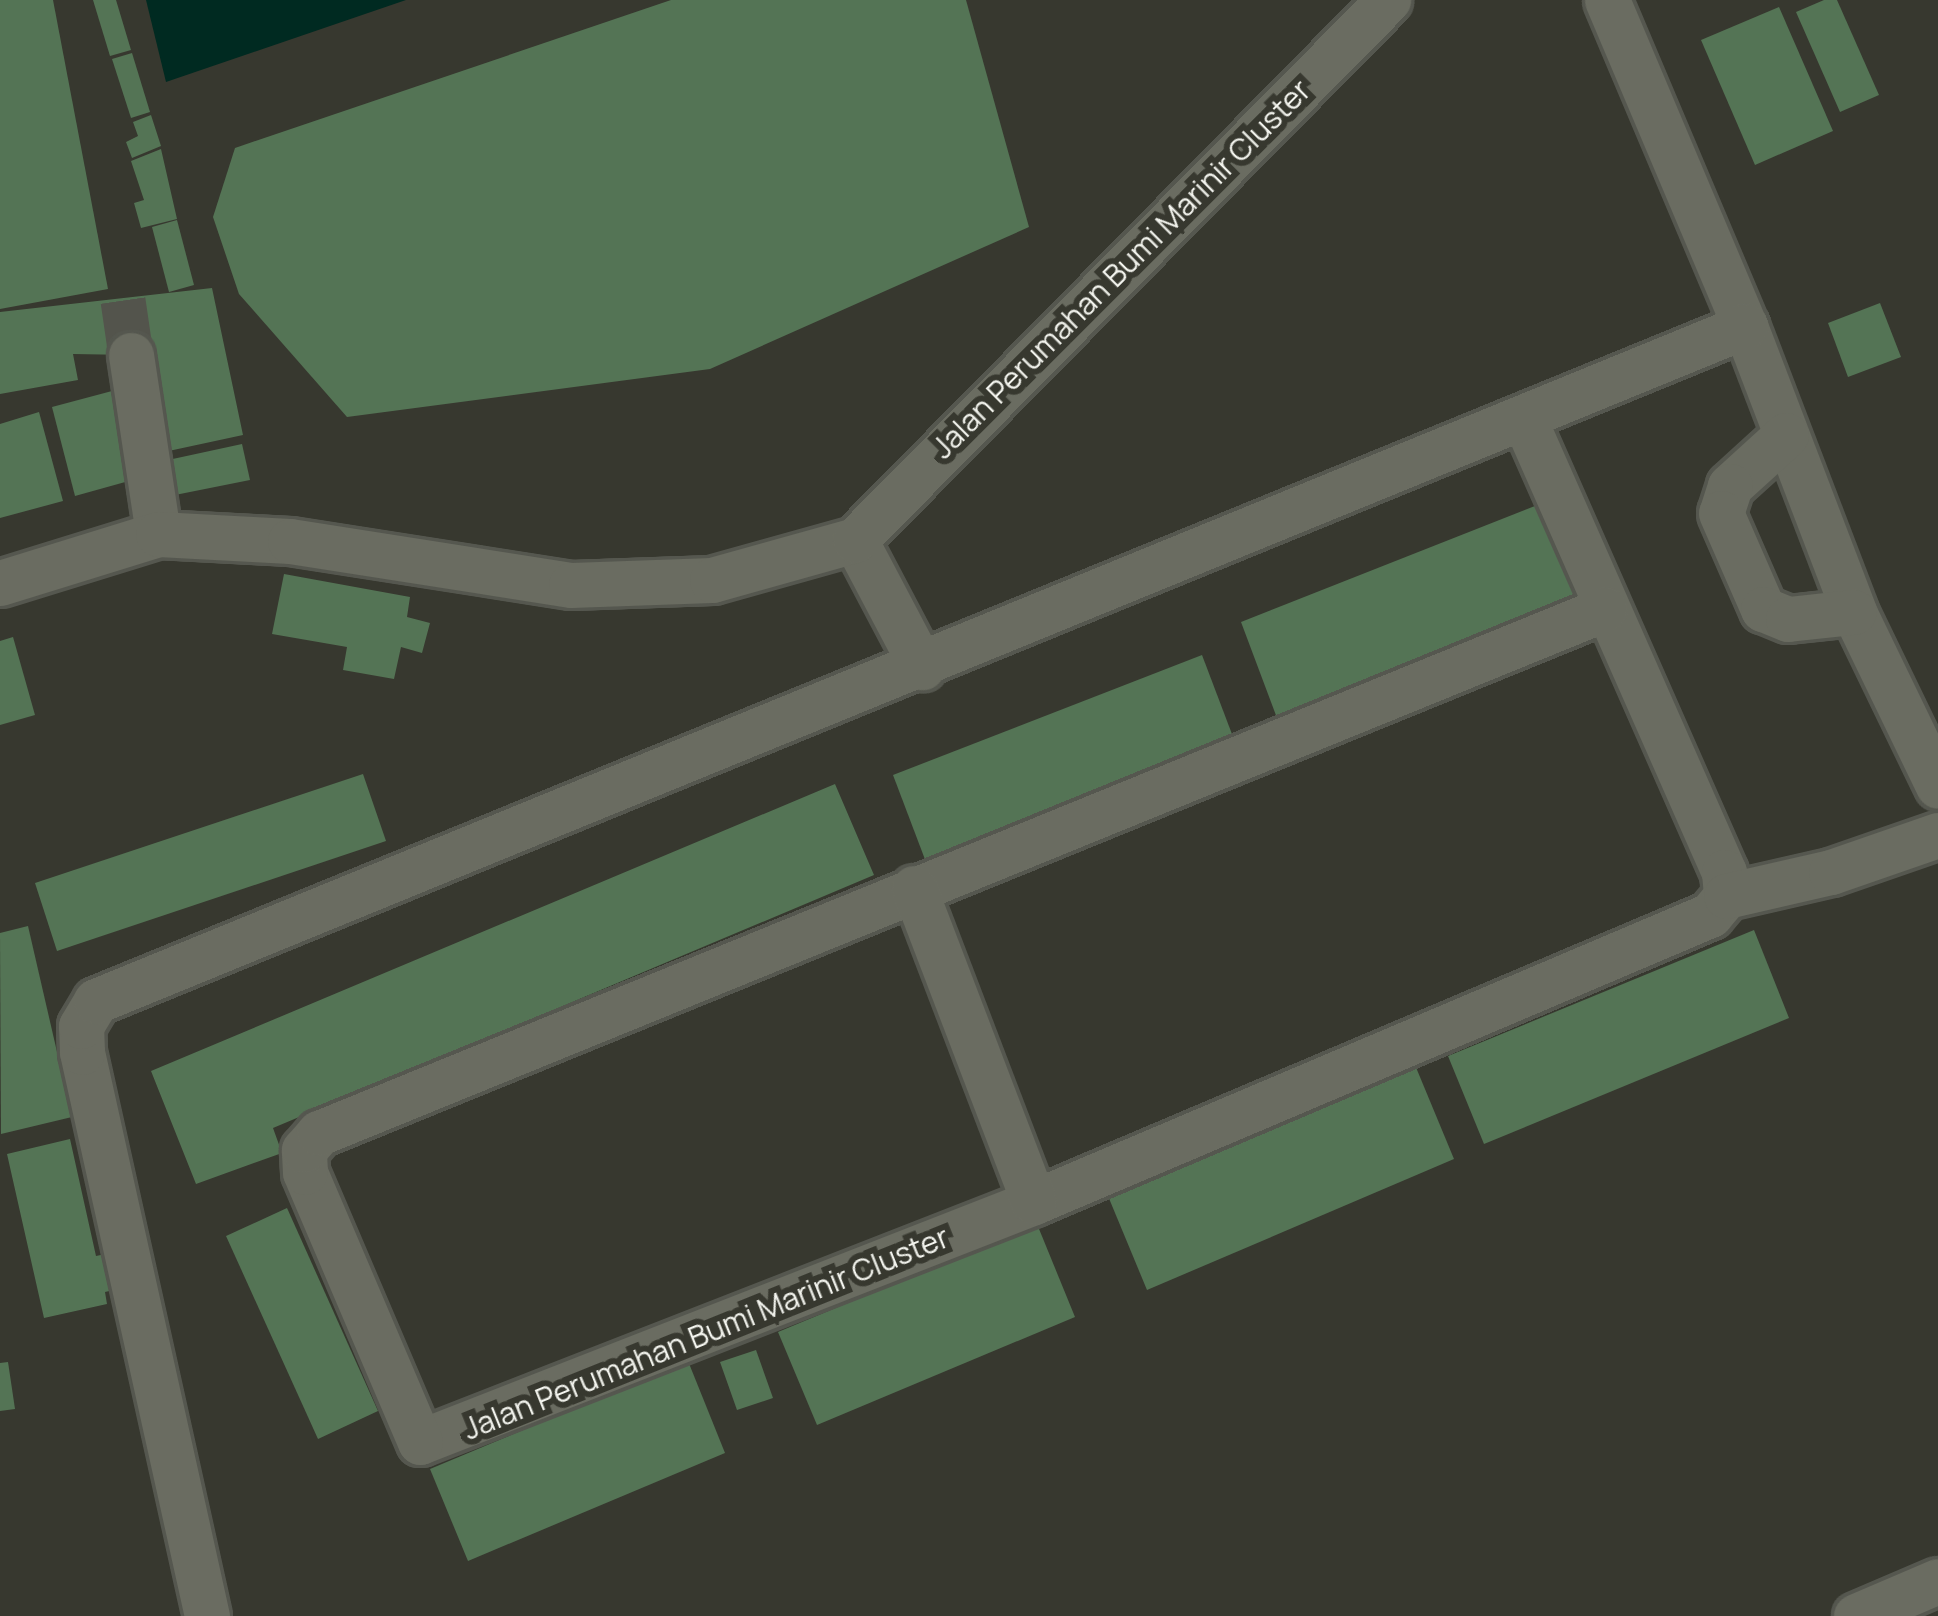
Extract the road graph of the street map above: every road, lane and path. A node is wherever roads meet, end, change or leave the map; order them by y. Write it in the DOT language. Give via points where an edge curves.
graph roads {
  1 [pos="1388,0"];
  2 [pos="1606,0"];
  3 [pos="1745,326"];
  4 [pos="131,355"];
  5 [pos="1526,421"];
  6 [pos="1786,435"];
  7 [pos="158,534"];
  8 [pos="855,540"];
  9 [pos="0,583"];
  10 [pos="1604,610"];
  11 [pos="1854,612"];
  12 [pos="922,667"];
  13 [pos="1938,786"];
  14 [pos="1938,835"];
  15 [pos="914,888"];
  16 [pos="1726,896"];
  17 [pos="1034,1202"];
  18 [pos="1938,1581"];
  19 [pos="207,1616"];
  20 [pos="1856,1616"];
  1 -- 8 [label="street, Jalan Perumahan Bumi Marinir Cluster"];
  2 -- 3 [label="street"];
  3 -- 5 [label="street"];
  3 -- 6 [label="street"];
  4 -- 7 [label="street"];
  5 -- 10 [label="street"];
  5 -- 12 [label="street"];
  6 -- 11 [label="street"];
  6 -- 11 [label="street" via="1730,486 1721,513 1763,609 1788,619"];
  7 -- 8 [label="street, Jalan Perumahan Bumi Marinir Cluster" via="290,541 571,585 712,580"];
  7 -- 9 [label="street"];
  8 -- 12 [label="street"];
  10 -- 15 [label="street, Jalan Perumahan Bumi Marinir Cluster"];
  10 -- 16 [label="street" via="1724,872"];
  11 -- 13 [label="street"];
  12 -- 19 [label="street" via="96,1000 81,1026 82,1052"];
  14 -- 16 [label="street"];
  15 -- 17 [label="street"];
  15 -- 17 [label="street, Jalan Perumahan Bumi Marinir Cluster" via="319,1133 304,1150 305,1172 420,1442"];
  16 -- 17 [label="street, Jalan Perumahan Bumi Marinir Cluster" via="1710,916"];
  18 -- 20 [label="street"];
}
